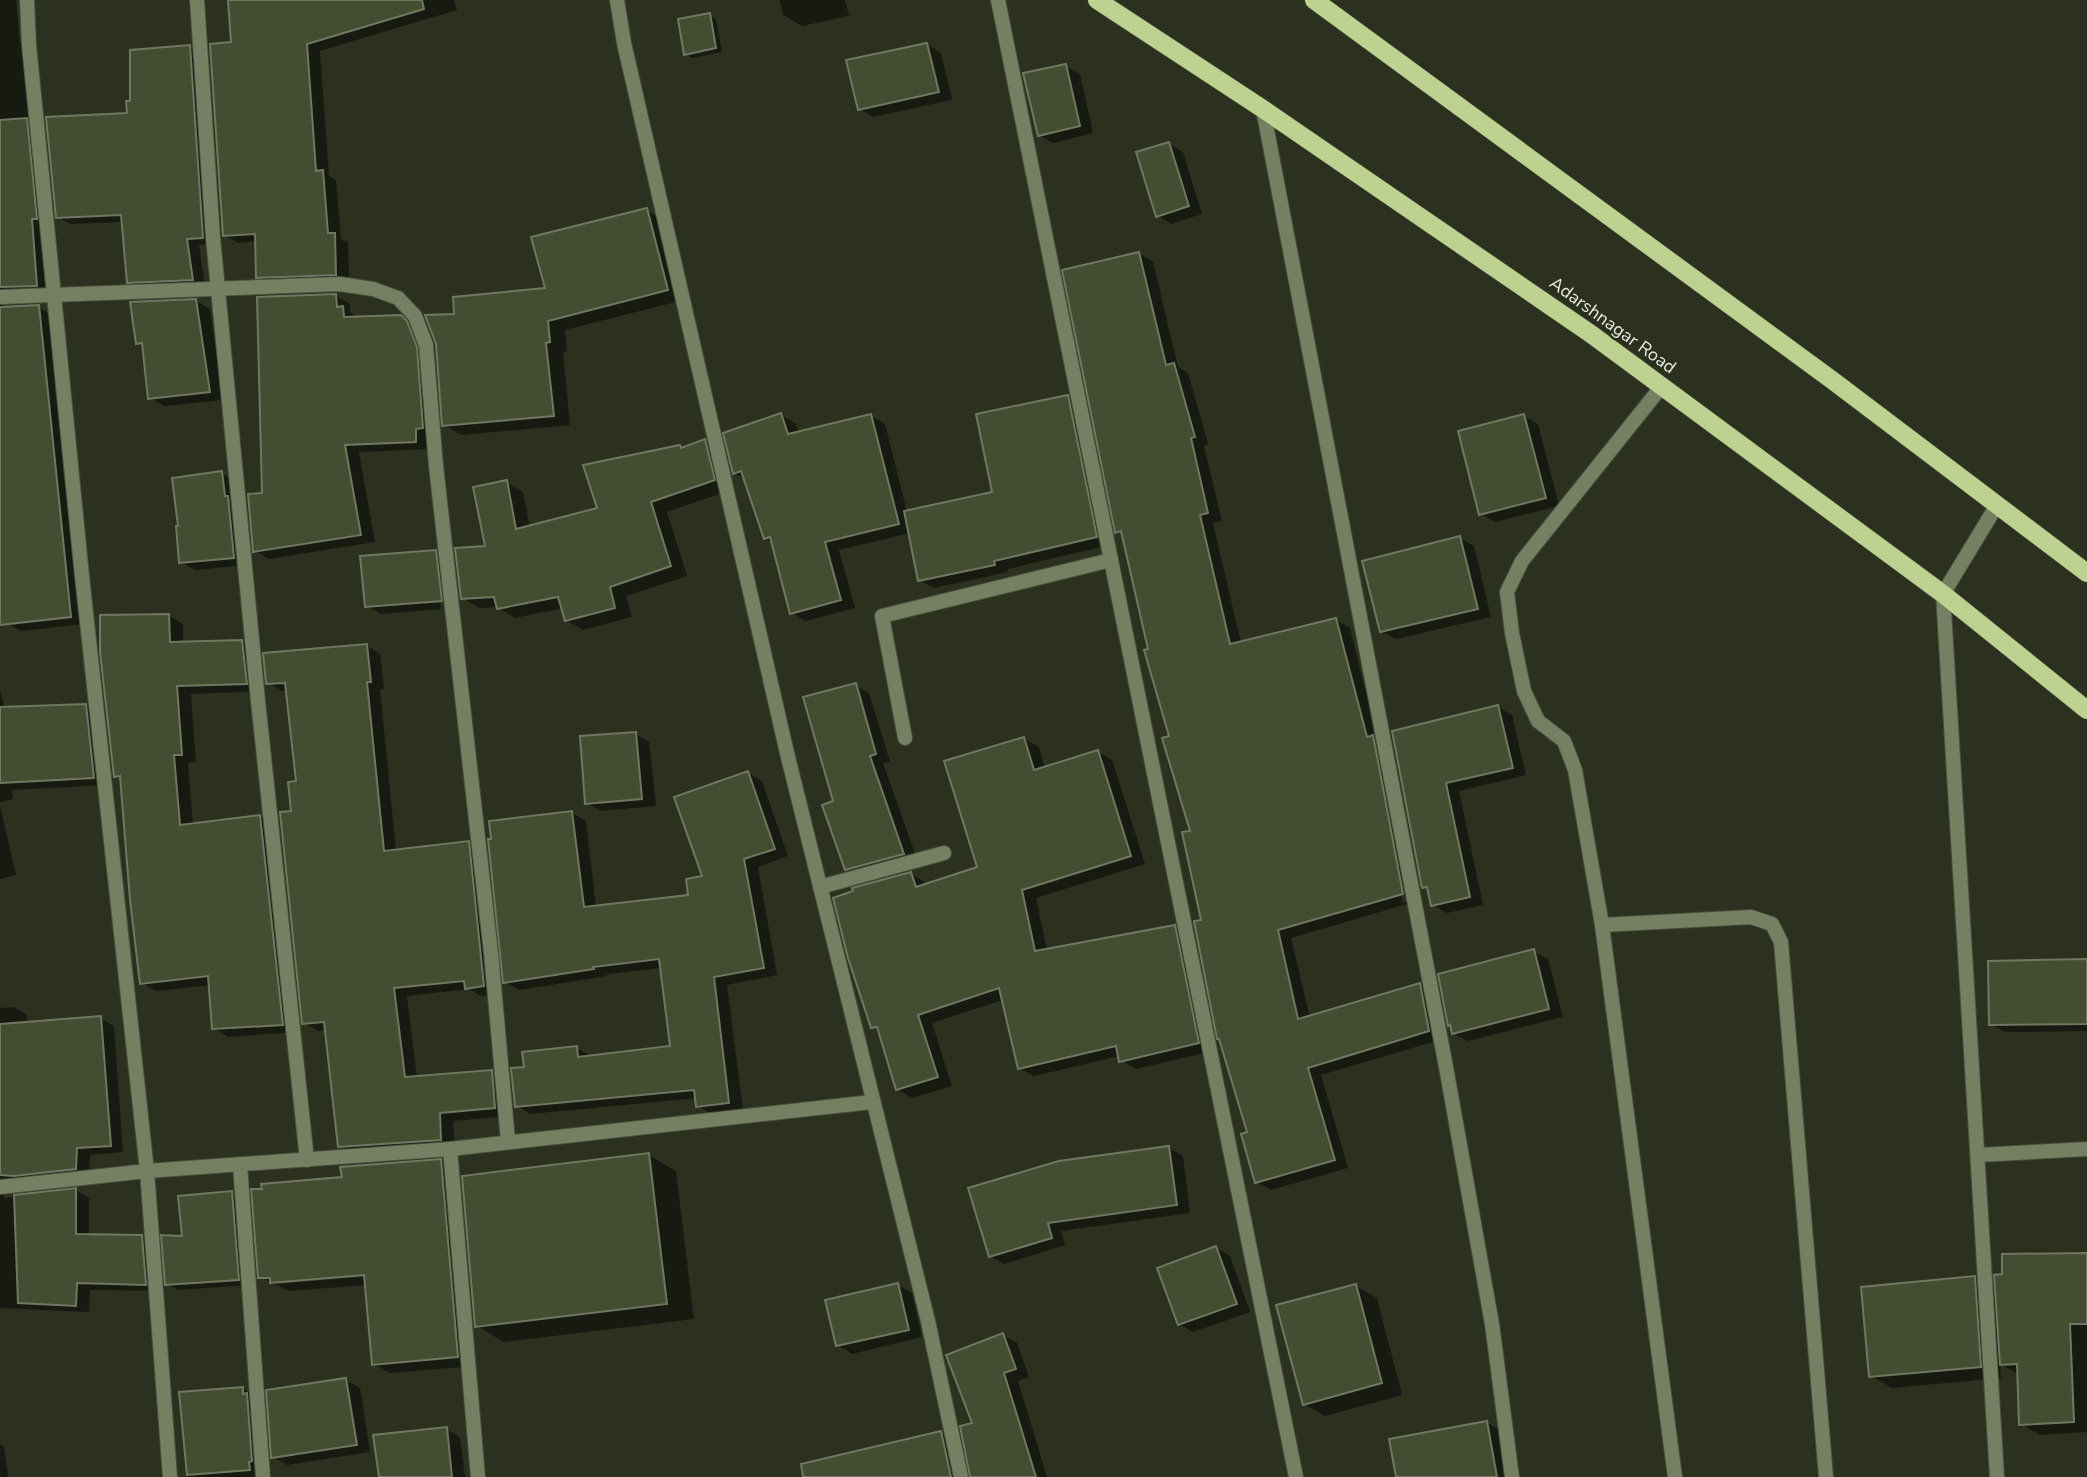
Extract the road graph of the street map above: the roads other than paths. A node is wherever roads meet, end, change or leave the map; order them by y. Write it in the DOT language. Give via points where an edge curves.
graph roads {
  1 [pos="27,0"];
  2 [pos="197,0"];
  3 [pos="617,0"];
  4 [pos="998,0"];
  5 [pos="1097,0"];
  6 [pos="1314,0"];
  7 [pos="1263,108"];
  8 [pos="219,289"];
  9 [pos="55,295"];
  10 [pos="0,297"];
  11 [pos="1662,386"];
  12 [pos="1997,505"];
  13 [pos="1111,560"];
  14 [pos="2087,573"];
  15 [pos="1943,594"];
  16 [pos="2087,710"];
  17 [pos="905,738"];
  18 [pos="943,853"];
  19 [pos="820,887"];
  20 [pos="1602,925"];
  21 [pos="872,1102"];
  22 [pos="508,1141"];
  23 [pos="450,1149"];
  24 [pos="2087,1149"];
  25 [pos="1978,1155"];
  26 [pos="307,1160"];
  27 [pos="240,1165"];
  28 [pos="147,1171"];
  29 [pos="0,1186"];
  30 [pos="170,1477"];
  31 [pos="262,1477"];
  32 [pos="478,1477"];
  33 [pos="961,1477"];
  34 [pos="1296,1477"];
  35 [pos="1512,1477"];
  36 [pos="1675,1477"];
  37 [pos="1826,1477"];
  38 [pos="1997,1477"];
  1 -- 9 [label="street"];
  2 -- 8 [label="street"];
  3 -- 19 [label="street"];
  4 -- 13 [label="street"];
  5 -- 7 [label="main road, Adarshnagar Road"];
  6 -- 12 [label="main road"];
  7 -- 11 [label="main road, Adarshnagar Road"];
  7 -- 35 [label="street" via="1449,1081 1492,1324"];
  8 -- 9 [label="street"];
  8 -- 22 [label="street" via="340,284 373,289 398,298 415,316 426,345"];
  8 -- 26 [label="street"];
  9 -- 10 [label="street"];
  9 -- 28 [label="street"];
  11 -- 15 [label="main road, Adarshnagar Road"];
  11 -- 20 [label="street" via="1522,561 1507,592 1524,691 1538,721 1564,741 1575,770"];
  12 -- 14 [label="main road"];
  12 -- 15 [label="street"];
  13 -- 17 [label="street" via="882,616"];
  13 -- 34 [label="street"];
  15 -- 16 [label="main road, Adarshnagar Road"];
  15 -- 25 [label="street"];
  18 -- 19 [label="street"];
  19 -- 21 [label="street"];
  20 -- 36 [label="street"];
  20 -- 37 [label="street" via="1751,917 1772,924 1781,942"];
  21 -- 22 [label="street"];
  21 -- 33 [label="street" via="928,1321"];
  22 -- 23 [label="street"];
  23 -- 26 [label="street"];
  23 -- 32 [label="street"];
  24 -- 25 [label="street"];
  25 -- 38 [label="street"];
  26 -- 27 [label="street"];
  27 -- 28 [label="street"];
  27 -- 31 [label="street"];
  28 -- 29 [label="street"];
  28 -- 30 [label="street"];
}
